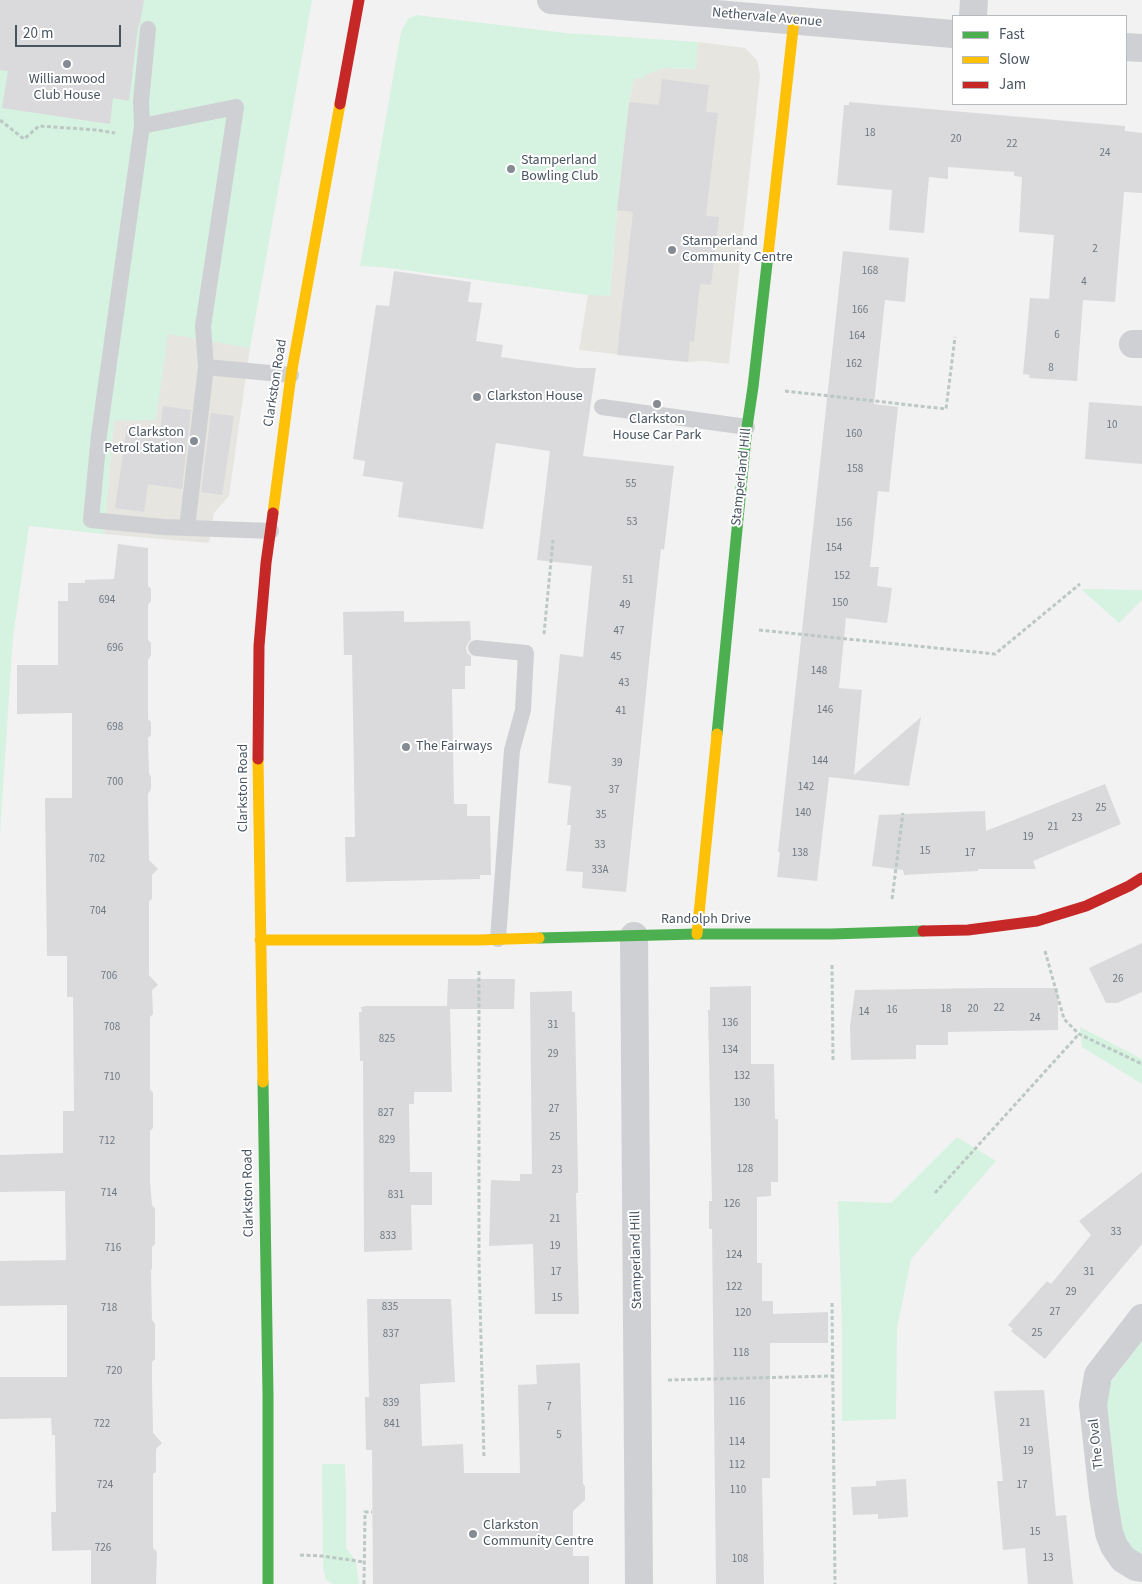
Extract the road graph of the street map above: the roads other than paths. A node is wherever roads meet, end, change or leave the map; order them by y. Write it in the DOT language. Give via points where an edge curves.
graph roads {
  1 [pos="360,0"];
  2 [pos="551,0"];
  3 [pos="974,0"];
  4 [pos="973,15"];
  5 [pos="794,20"];
  6 [pos="148,29"];
  7 [pos="952,34"];
  8 [pos="1127,47"];
  9 [pos="1142,48"];
  10 [pos="142,132"];
  11 [pos="206,367"];
  12 [pos="291,375"];
  13 [pos="602,407"];
  14 [pos="746,427"];
  15 [pos="187,528"];
  16 [pos="271,531"];
  17 [pos="476,648"];
  18 [pos="1142,878"];
  19 [pos="697,934"];
  20 [pos="634,936"];
  21 [pos="498,939"];
  22 [pos="260,940"];
  23 [pos="1142,1318"];
  24 [pos="1142,1568"];
  25 [pos="268,1584"];
  26 [pos="639,1584"];
  1 -- 12 [label="street, Clarkston Road"];
  2 -- 5 [label="street, Nethervale Avenue"];
  3 -- 4 [label="street"];
  5 -- 7 [label="street, Nethervale Avenue"];
  5 -- 14 [label="street, Stamperland Hill"];
  6 -- 10 [label="lane" via="141,101"];
  8 -- 9 [label="street"];
  10 -- 11 [label="lane" via="236,107 203,326"];
  10 -- 15 [label="lane" via="98,435 91,520"];
  11 -- 12 [label="lane"];
  11 -- 15 [label="lane"];
  12 -- 16 [label="street, Clarkston Road"];
  13 -- 14 [label="lane"];
  14 -- 19 [label="street, Stamperland Hill"];
  15 -- 16 [label="lane"];
  16 -- 22 [label="street, Clarkston Road" via="259,646"];
  17 -- 21 [label="lane" via="526,653 522,710 512,750"];
  18 -- 19 [label="street, Randolph Drive" via="1086,906 1037,921 1007,926 832,934"];
  19 -- 20 [label="street, Randolph Drive"];
  20 -- 21 [label="street, Randolph Drive"];
  20 -- 26 [label="street, Stamperland Hill"];
  21 -- 22 [label="street, Randolph Drive"];
  22 -- 25 [label="street, Clarkston Road"];
  23 -- 24 [label="street, The Oval" via="1098,1375 1093,1405 1109,1533 1123,1559"];
}
